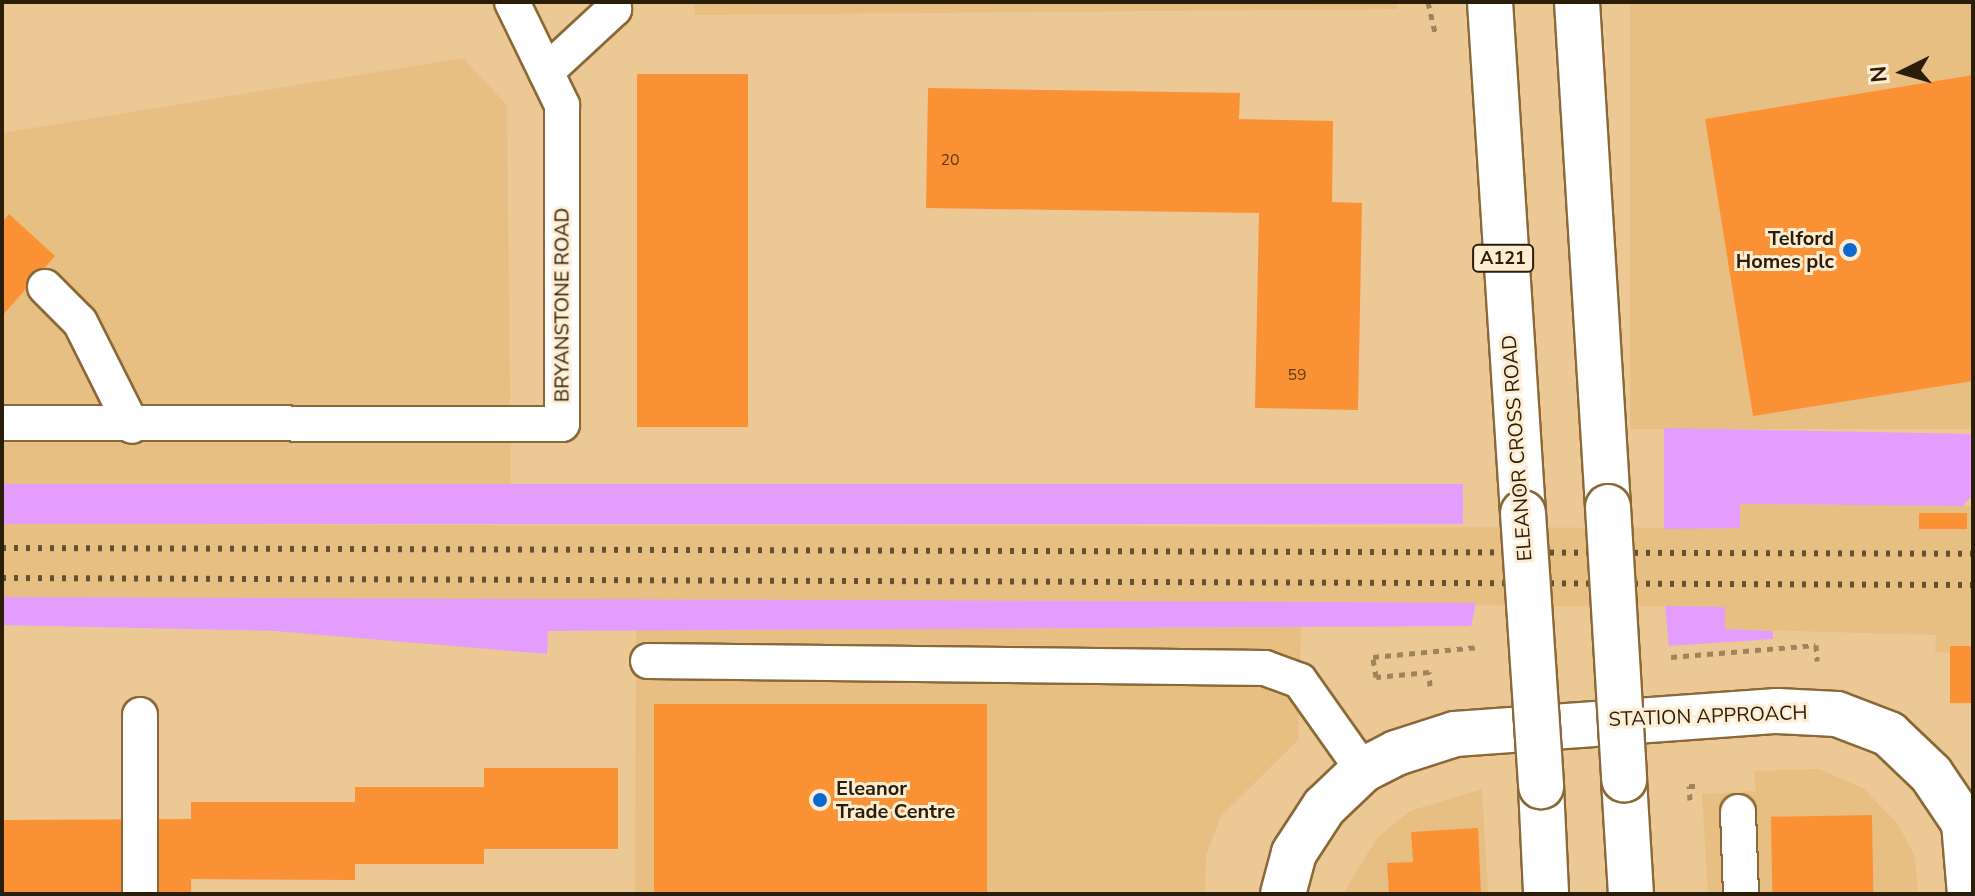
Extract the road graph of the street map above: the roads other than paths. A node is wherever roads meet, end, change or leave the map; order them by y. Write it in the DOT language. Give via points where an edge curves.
graph roads {
  1 [pos="512,2"];
  2 [pos="613,2"];
  3 [pos="1490,2"];
  4 [pos="1577,2"];
  5 [pos="546,72"];
  6 [pos="45,287"];
  7 [pos="2,423"];
  8 [pos="132,426"];
  9 [pos="648,661"];
  10 [pos="140,715"];
  11 [pos="1363,770"];
  12 [pos="1738,812"];
  13 [pos="1969,821"];
  14 [pos="140,894"];
  15 [pos="1283,894"];
  16 [pos="1546,894"];
  17 [pos="1631,894"];
  18 [pos="1741,894"];
  19 [pos="1970,894"];
  1 -- 5 [label="lane, BRYANSTONE ROAD"];
  2 -- 5 [label="lane" via="614,9"];
  3 -- 16 [label="main road, ELEANOR CROSS ROAD / A121, bridge"];
  4 -- 17 [label="main road, bridge"];
  5 -- 8 [label="lane, BRYANSTONE ROAD" via="562,105 562,424"];
  6 -- 8 [label="lane" via="80,322"];
  7 -- 8 [label="lane"];
  9 -- 11 [label="lane" via="1216,664 1300,681"];
  10 -- 14 [label="lane"];
  11 -- 13 [label="main road, STATION APPROACH" via="1455,734 1574,721 1837,714 1889,734"];
  11 -- 15 [label="main road" via="1302,841"];
  12 -- 18 [label="lane"];
  13 -- 19 [label="main road, STATION APPROACH"];
}
